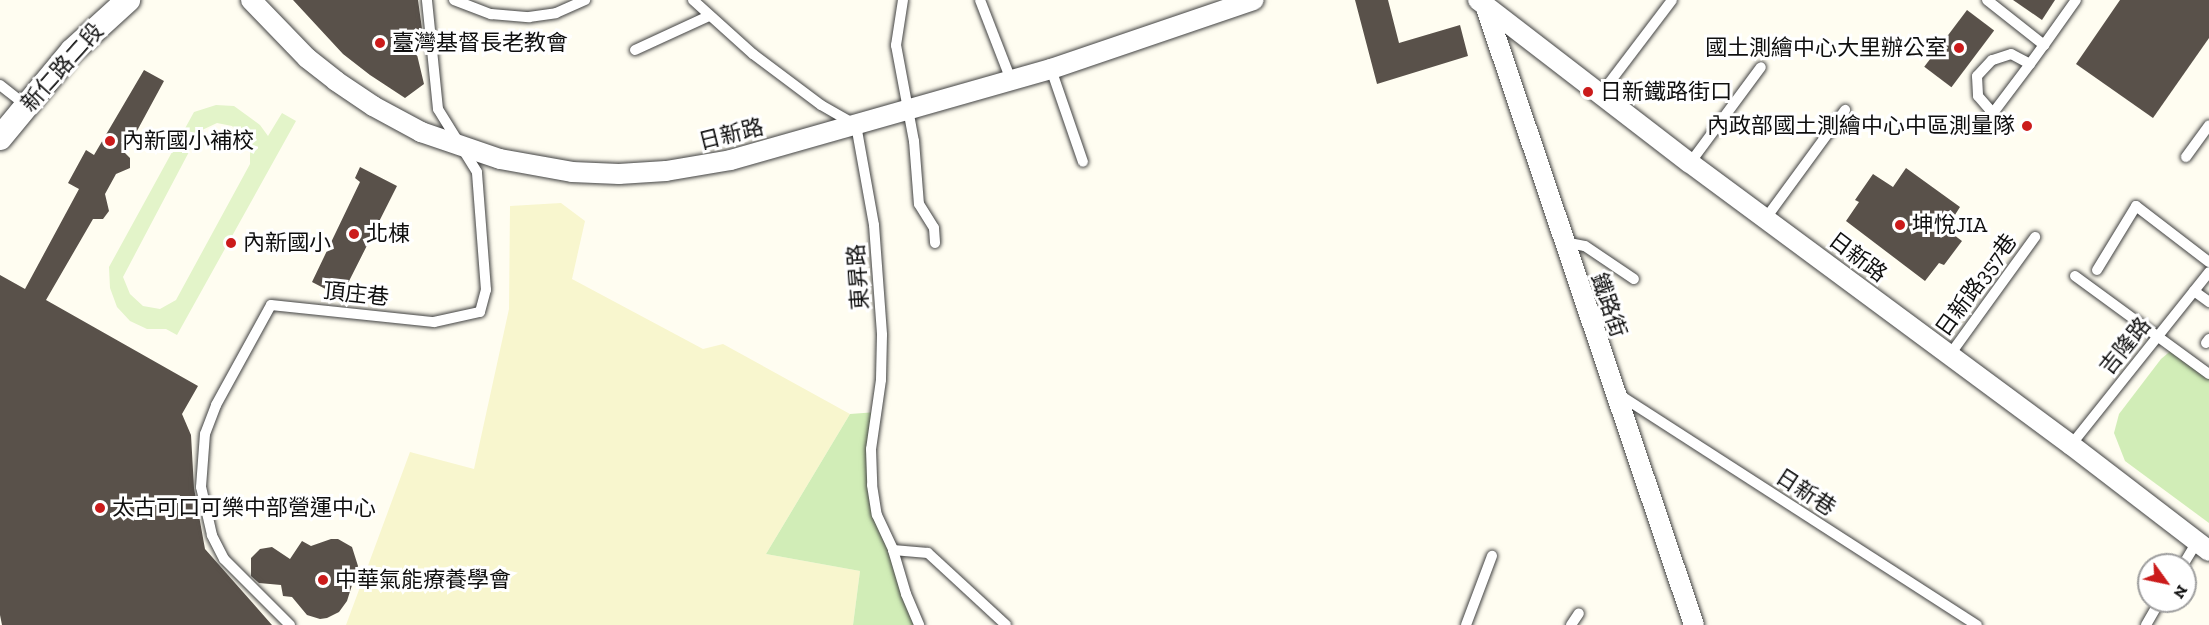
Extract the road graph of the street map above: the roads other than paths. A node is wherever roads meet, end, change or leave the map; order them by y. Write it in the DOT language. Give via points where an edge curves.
graph roads {
  1 [pos="128,0"];
  2 [pos="251,0"];
  3 [pos="427,0"];
  4 [pos="454,0"];
  5 [pos="585,0"];
  6 [pos="693,0"];
  7 [pos="903,0"];
  8 [pos="980,0"];
  9 [pos="1254,0"];
  10 [pos="1672,0"];
  11 [pos="1987,0"];
  12 [pos="2076,0"];
  13 [pos="1482,1"];
  14 [pos="709,16"];
  15 [pos="2044,45"];
  16 [pos="635,50"];
  17 [pos="2030,64"];
  18 [pos="1761,68"];
  19 [pos="1051,69"];
  20 [pos="1011,80"];
  21 [pos="0,85"];
  22 [pos="1600,95"];
  23 [pos="26,105"];
  24 [pos="1845,110"];
  25 [pos="907,111"];
  26 [pos="856,125"];
  27 [pos="2209,125"];
  28 [pos="0,138"];
  29 [pos="459,147"];
  30 [pos="2186,157"];
  31 [pos="1083,162"];
  32 [pos="1690,163"];
  33 [pos="1766,218"];
  34 [pos="2036,237"];
  35 [pos="1563,242"];
  36 [pos="935,243"];
  37 [pos="2209,262"];
  38 [pos="2097,270"];
  39 [pos="2209,272"];
  40 [pos="2075,276"];
  41 [pos="1634,279"];
  42 [pos="2194,291"];
  43 [pos="2209,302"];
  44 [pos="2157,338"];
  45 [pos="1949,356"];
  46 [pos="2209,374"];
  47 [pos="1613,391"];
  48 [pos="2071,445"];
  49 [pos="2203,546"];
  50 [pos="893,550"];
  51 [pos="1492,556"];
  52 [pos="1579,613"];
  53 [pos="290,625"];
  54 [pos="919,625"];
  55 [pos="1006,625"];
  56 [pos="1466,625"];
  57 [pos="1571,625"];
  58 [pos="1694,625"];
  59 [pos="1977,625"];
  1 -- 23 [label="street, 新仁路二段" via="72,51"];
  2 -- 29 [label="street, 日新路" via="307,58 351,92 421,132"];
  3 -- 29 [label="lane, 頂庄巷" via="438,109"];
  4 -- 5 [label="lane" via="490,14 530,17 556,13"];
  6 -- 14 [label="lane"];
  7 -- 25 [label="lane" via="896,45"];
  8 -- 20 [label="lane"];
  9 -- 19 [label="street, 日新路"];
  10 -- 22 [label="lane"];
  11 -- 15 [label="lane"];
  12 -- 15 [label="lane"];
  13 -- 22 [label="street, 日新路"];
  13 -- 35 [label="street, 鐵路街"];
  14 -- 16 [label="lane"];
  14 -- 26 [label="lane" via="734,40 821,105"];
  15 -- 17 [label="lane"];
  17 -- 17 [label="lane" via="2011,88 1993,113 1978,96 1977,76 1992,60 2011,54"];
  18 -- 32 [label="lane"];
  19 -- 20 [label="street, 日新路"];
  19 -- 31 [label="lane"];
  20 -- 25 [label="street, 日新路"];
  21 -- 23 [label="lane"];
  22 -- 32 [label="street, 日新路"];
  23 -- 28 [label="street, 新仁路二段"];
  24 -- 33 [label="lane"];
  25 -- 26 [label="street, 日新路"];
  25 -- 36 [label="lane" via="914,141 919,204 934,228"];
  26 -- 29 [label="street, 日新路" via="711,165 643,173 564,171"];
  26 -- 50 [label="lane, 東昇路" via="874,225 882,335 881,380 871,449 872,485 877,515"];
  27 -- 30 [label="lane"];
  29 -- 53 [label="lane, 頂庄巷" via="477,172 486,290 480,312 434,322 270,305 216,405 205,434 201,488 212,535 224,559"];
  32 -- 33 [label="street, 日新路"];
  33 -- 45 [label="street, 日新路"];
  34 -- 45 [label="lane, 日新路357巷"];
  35 -- 41 [label="lane" via="1585,246"];
  35 -- 47 [label="street, 鐵路街"];
  37 -- 38 [label="lane" via="2136,206"];
  39 -- 42 [label="lane, 吉隆路"];
  40 -- 44 [label="lane"];
  42 -- 43 [label="lane"];
  42 -- 44 [label="lane, 吉隆路"];
  44 -- 46 [label="lane"];
  44 -- 48 [label="lane, 吉隆路"];
  45 -- 48 [label="street, 日新路"];
  47 -- 58 [label="street, 鐵路街"];
  47 -- 59 [label="lane, 日新巷"];
  48 -- 49 [label="street, 日新路"];
  50 -- 54 [label="lane, 東昇路"];
  50 -- 55 [label="lane" via="928,553"];
  51 -- 56 [label="lane"];
  52 -- 57 [label="lane"];
}
